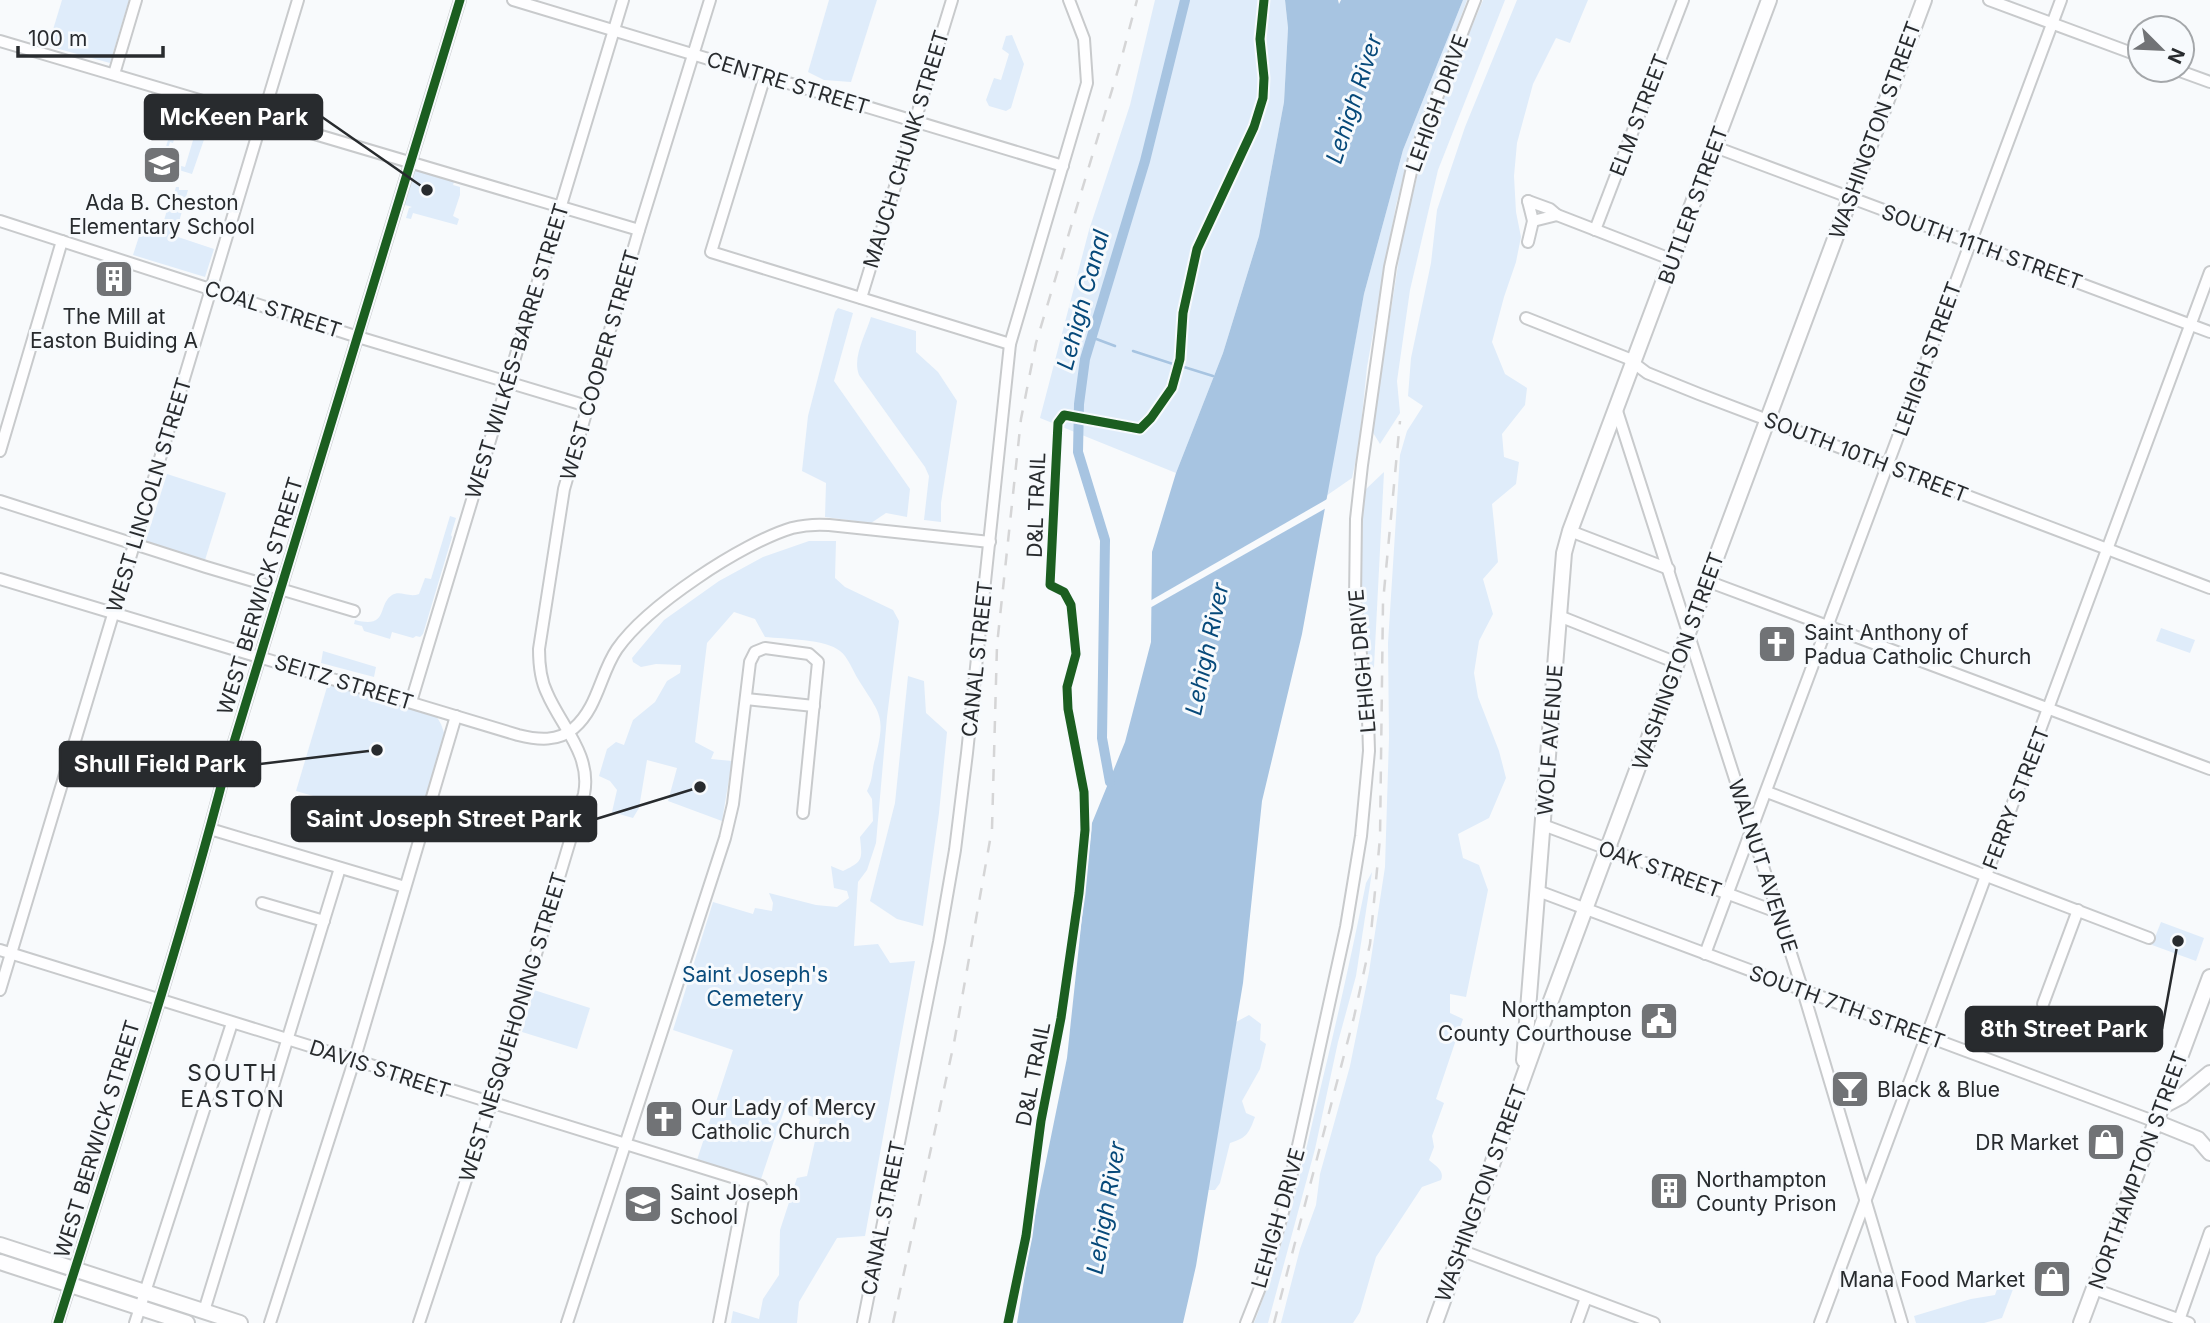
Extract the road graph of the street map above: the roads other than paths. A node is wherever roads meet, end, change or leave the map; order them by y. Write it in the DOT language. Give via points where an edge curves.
graph roads {
  1 [pos="136,0"];
  2 [pos="298,0"];
  3 [pos="460,0"];
  4 [pos="513,0"];
  5 [pos="623,0"];
  6 [pos="710,0"];
  7 [pos="952,0"];
  8 [pos="1069,0"];
  9 [pos="1475,0"];
  10 [pos="1683,0"];
  11 [pos="1769,0"];
  12 [pos="1924,0"];
  13 [pos="1989,0"];
  14 [pos="2060,0"];
  15 [pos="2052,23"];
  16 [pos="614,31"];
  17 [pos="0,41"];
  18 [pos="2126,51"];
  19 [pos="693,54"];
  20 [pos="114,74"];
  21 [pos="765,76"];
  22 [pos="262,117"];
  23 [pos="914,121"];
  24 [pos="1715,147"];
  25 [pos="411,162"];
  26 [pos="1063,166"];
  27 [pos="1850,197"];
  28 [pos="561,207"];
  29 [pos="1557,215"];
  30 [pos="1533,221"];
  31 [pos="0,222"];
  32 [pos="639,230"];
  33 [pos="1595,230"];
  34 [pos="62,241"];
  35 [pos="1528,242"];
  36 [pos="1970,242"];
  37 [pos="1673,260"];
  38 [pos="2210,272"];
  39 [pos="210,288"];
  40 [pos="861,298"];
  41 [pos="1526,318"];
  42 [pos="2189,324"];
  43 [pos="2210,332"];
  44 [pos="358,337"];
  45 [pos="1010,344"];
  46 [pos="1635,363"];
  47 [pos="507,383"];
  48 [pos="587,406"];
  49 [pos="1617,411"];
  50 [pos="1768,419"];
  51 [pos="0,451"];
  52 [pos="1888,464"];
  53 [pos="0,501"];
  54 [pos="1570,531"];
  55 [pos="990,542"];
  56 [pos="135,543"];
  57 [pos="2106,548"];
  58 [pos="1669,569"];
  59 [pos="0,579"];
  60 [pos="1707,581"];
  61 [pos="2210,588"];
  62 [pos="281,589"];
  63 [pos="354,611"];
  64 [pos="114,612"];
  65 [pos="1559,616"];
  66 [pos="1827,627"];
  67 [pos="1689,631"];
  68 [pos="261,657"];
  69 [pos="1677,663"];
  70 [pos="746,699"];
  71 [pos="411,702"];
  72 [pos="814,706"];
  73 [pos="2050,709"];
  74 [pos="456,716"];
  75 [pos="568,732"];
  76 [pos="2210,769"];
  77 [pos="1767,792"];
  78 [pos="803,813"];
  79 [pos="1543,825"];
  80 [pos="210,829"];
  81 [pos="1752,831"];
  82 [pos="1607,850"];
  83 [pos="340,868"];
  84 [pos="1987,876"];
  85 [pos="405,887"];
  86 [pos="1538,891"];
  87 [pos="1729,894"];
  88 [pos="262,903"];
  89 [pos="1585,909"];
  90 [pos="2078,910"];
  91 [pos="1777,912"];
  92 [pos="324,921"];
  93 [pos="2149,937"];
  94 [pos="6,952"];
  95 [pos="1705,954"];
  96 [pos="2210,977"];
  97 [pos="0,990"];
  98 [pos="1803,991"];
  99 [pos="1530,996"];
  100 [pos="158,1000"];
  101 [pos="2043,1004"];
  102 [pos="1549,1006"];
  103 [pos="232,1023"];
  104 [pos="1928,1036"];
  105 [pos="289,1040"];
  106 [pos="354,1061"];
  107 [pos="2210,1073"];
  108 [pos="1522,1079"];
  109 [pos="491,1104"];
  110 [pos="2161,1107"];
  111 [pos="2156,1122"];
  112 [pos="625,1146"];
  113 [pos="2210,1153"];
  114 [pos="746,1183"];
  115 [pos="761,1186"];
  116 [pos="1866,1201"];
  117 [pos="2210,1231"];
  118 [pos="0,1245"];
  119 [pos="1460,1250"];
  120 [pos="0,1262"];
  121 [pos="75,1269"];
  122 [pos="71,1285"];
  123 [pos="2094,1289"];
  124 [pos="145,1292"];
  125 [pos="1586,1298"];
  126 [pos="140,1308"];
  127 [pos="204,1311"];
  128 [pos="2182,1322"];
  129 [pos="58,1323"];
  130 [pos="135,1323"];
  131 [pos="187,1323"];
  132 [pos="240,1323"];
  133 [pos="270,1323"];
  134 [pos="419,1323"];
  135 [pos="567,1323"];
  136 [pos="719,1323"];
  137 [pos="863,1323"];
  138 [pos="1246,1323"];
  139 [pos="1435,1323"];
  140 [pos="1577,1323"];
  141 [pos="1654,1323"];
  142 [pos="1820,1323"];
  143 [pos="1902,1323"];
  144 [pos="2081,1323"];
  1 -- 20 [label="street"];
  2 -- 22 [label="street, WEST LINCOLN STREET"];
  3 -- 25 [label="street, WEST BERWICK STREET"];
  4 -- 16 [label="street, CENTRE STREET"];
  5 -- 16 [label="street, WEST WILKES-BARRE STREET"];
  6 -- 19 [label="street, WEST COOPER STREET"];
  7 -- 23 [label="street, MAUCH CHUNK STREET"];
  8 -- 26 [label="street, CANAL STREET" via="1084,39 1087,83"];
  9 -- 138 [label="street, LEHIGH DRIVE" via="1415,154 1390,267 1356,519 1355,600 1368,718 1361,836 1346,927 1285,1205"];
  10 -- 33 [label="street, ELM STREET"];
  11 -- 24 [label="main road, BUTLER STREET"];
  12 -- 27 [label="main road, WASHINGTON STREET"];
  13 -- 15 [label="street"];
  14 -- 15 [label="street, LEHIGH STREET"];
  15 -- 18 [label="street"];
  15 -- 36 [label="street, LEHIGH STREET"];
  16 -- 19 [label="street, CENTRE STREET"];
  16 -- 28 [label="street, WEST WILKES-BARRE STREET"];
  17 -- 20 [label="street"];
  19 -- 21 [label="street, CENTRE STREET"];
  19 -- 32 [label="street, WEST COOPER STREET"];
  20 -- 22 [label="street"];
  21 -- 23 [label="street, CENTRE STREET"];
  21 -- 40 [label="street" via="711,252"];
  22 -- 25 [label="street"];
  22 -- 39 [label="street, WEST LINCOLN STREET"];
  23 -- 26 [label="street, CENTRE STREET"];
  23 -- 40 [label="street, MAUCH CHUNK STREET"];
  24 -- 27 [label="street, SOUTH 11TH STREET"];
  24 -- 37 [label="main road, BUTLER STREET"];
  25 -- 28 [label="street"];
  25 -- 44 [label="street, WEST BERWICK STREET"];
  26 -- 45 [label="street, CANAL STREET"];
  27 -- 36 [label="street, SOUTH 11TH STREET"];
  27 -- 50 [label="main road, WASHINGTON STREET"];
  28 -- 32 [label="street"];
  28 -- 47 [label="street, WEST WILKES-BARRE STREET"];
  29 -- 30 [label="street"];
  29 -- 30 [label="street" via="1528,201"];
  29 -- 33 [label="street"];
  30 -- 35 [label="street"];
  31 -- 34 [label="street, COAL STREET"];
  32 -- 48 [label="street, WEST COOPER STREET"];
  33 -- 37 [label="street"];
  34 -- 39 [label="street, COAL STREET"];
  34 -- 51 [label="street"];
  36 -- 42 [label="street, SOUTH 11TH STREET"];
  36 -- 52 [label="street, LEHIGH STREET"];
  37 -- 46 [label="main road, BUTLER STREET"];
  38 -- 42 [label="street, FERRY STREET"];
  39 -- 44 [label="street, COAL STREET"];
  39 -- 56 [label="street, WEST LINCOLN STREET"];
  40 -- 45 [label="street"];
  41 -- 46 [label="street, SOUTH 10TH STREET"];
  42 -- 43 [label="street, SOUTH 11TH STREET"];
  42 -- 57 [label="street, FERRY STREET"];
  44 -- 47 [label="street, COAL STREET"];
  44 -- 62 [label="street, WEST BERWICK STREET"];
  45 -- 55 [label="street, CANAL STREET"];
  46 -- 49 [label="main road, BUTLER STREET"];
  46 -- 50 [label="street, SOUTH 10TH STREET" via="1647,373"];
  47 -- 48 [label="street, COAL STREET"];
  47 -- 71 [label="street, WEST WILKES-BARRE STREET"];
  48 -- 75 [label="street, WEST COOPER STREET" via="560,506 539,649 545,689"];
  49 -- 54 [label="main road, WOLF AVENUE"];
  49 -- 58 [label="street, WALNUT AVENUE"];
  50 -- 52 [label="street, SOUTH 10TH STREET"];
  50 -- 60 [label="main road, WASHINGTON STREET"];
  52 -- 57 [label="street, SOUTH 10TH STREET"];
  52 -- 66 [label="street, LEHIGH STREET"];
  53 -- 56 [label="street"];
  54 -- 58 [label="street"];
  54 -- 65 [label="main road, WOLF AVENUE"];
  55 -- 75 [label="street" via="829,525 784,531 714,568 644,619 618,647 588,712"];
  55 -- 137 [label="street, CANAL STREET" via="950,880"];
  56 -- 62 [label="street"];
  56 -- 64 [label="street, WEST LINCOLN STREET"];
  57 -- 61 [label="street, SOUTH 10TH STREET"];
  57 -- 73 [label="street, FERRY STREET"];
  58 -- 67 [label="street, WALNUT AVENUE"];
  59 -- 64 [label="street, SEITZ STREET"];
  60 -- 66 [label="street"];
  60 -- 67 [label="main road, WASHINGTON STREET"];
  62 -- 63 [label="street"];
  62 -- 68 [label="street, WEST BERWICK STREET"];
  64 -- 68 [label="street, SEITZ STREET"];
  64 -- 94 [label="street, WEST LINCOLN STREET"];
  65 -- 69 [label="street"];
  65 -- 79 [label="main road, WOLF AVENUE"];
  66 -- 73 [label="street"];
  66 -- 77 [label="street, LEHIGH STREET"];
  67 -- 69 [label="main road, WASHINGTON STREET"];
  67 -- 81 [label="street, WALNUT AVENUE"];
  68 -- 71 [label="street, SEITZ STREET"];
  68 -- 80 [label="street, WEST BERWICK STREET"];
  69 -- 82 [label="main road, WASHINGTON STREET"];
  70 -- 72 [label="street"];
  70 -- 72 [label="street" via="750,662 765,648 814,657 818,664"];
  70 -- 112 [label="street" via="727,828"];
  71 -- 74 [label="street, SEITZ STREET"];
  72 -- 78 [label="street"];
  73 -- 76 [label="street"];
  73 -- 84 [label="street, FERRY STREET"];
  74 -- 75 [label="street, SEITZ STREET" via="532,738 555,738"];
  74 -- 85 [label="street"];
  75 -- 109 [label="street, WEST NESQUEHONING STREET" via="584,762 585,788"];
  77 -- 81 [label="street, LEHIGH STREET"];
  77 -- 84 [label="street"];
  79 -- 82 [label="street, OAK STREET"];
  79 -- 86 [label="main road, WOLF AVENUE"];
  80 -- 83 [label="street"];
  80 -- 100 [label="street, WEST BERWICK STREET"];
  81 -- 87 [label="street, LEHIGH STREET"];
  81 -- 91 [label="street, WALNUT AVENUE"];
  82 -- 87 [label="street, OAK STREET"];
  82 -- 89 [label="main road, WASHINGTON STREET"];
  83 -- 85 [label="street"];
  83 -- 92 [label="street"];
  84 -- 90 [label="street"];
  84 -- 104 [label="street, FERRY STREET"];
  85 -- 106 [label="street"];
  86 -- 89 [label="street, SOUTH 7TH STREET"];
  86 -- 99 [label="main road, WOLF AVENUE"];
  87 -- 91 [label="street, OAK STREET"];
  87 -- 95 [label="street, LEHIGH STREET"];
  88 -- 92 [label="street"];
  89 -- 95 [label="street, SOUTH 7TH STREET"];
  89 -- 102 [label="main road, WASHINGTON STREET"];
  90 -- 93 [label="street"];
  90 -- 101 [label="street"];
  91 -- 98 [label="street, WALNUT AVENUE"];
  92 -- 105 [label="street"];
  94 -- 97 [label="street, WEST LINCOLN STREET"];
  94 -- 100 [label="street, DAVIS STREET"];
  95 -- 98 [label="street, SOUTH 7TH STREET"];
  96 -- 110 [label="main road, NORTHAMPTON STREET"];
  98 -- 104 [label="street, SOUTH 7TH STREET"];
  98 -- 116 [label="street, WALNUT AVENUE"];
  99 -- 102 [label="main road"];
  99 -- 108 [label="main road, WOLF AVENUE"];
  100 -- 103 [label="street, DAVIS STREET"];
  100 -- 121 [label="street, WEST BERWICK STREET"];
  102 -- 108 [label="main road, WASHINGTON STREET"];
  103 -- 105 [label="street, DAVIS STREET"];
  103 -- 124 [label="street"];
  104 -- 111 [label="street, SOUTH 7TH STREET"];
  104 -- 116 [label="street, FERRY STREET"];
  105 -- 106 [label="street, DAVIS STREET"];
  105 -- 127 [label="street"];
  106 -- 109 [label="street, DAVIS STREET"];
  106 -- 133 [label="street"];
  107 -- 110 [label="main road"];
  108 -- 119 [label="main road, WASHINGTON STREET"];
  109 -- 112 [label="street, DAVIS STREET"];
  109 -- 134 [label="street, WEST NESQUEHONING STREET"];
  110 -- 111 [label="main road, NORTHAMPTON STREET"];
  111 -- 113 [label="main road" via="2198,1139"];
  111 -- 123 [label="main road, NORTHAMPTON STREET"];
  112 -- 114 [label="street, DAVIS STREET"];
  112 -- 135 [label="street"];
  114 -- 115 [label="street, DAVIS STREET"];
  114 -- 136 [label="street"];
  116 -- 142 [label="street, FERRY STREET"];
  116 -- 143 [label="street, WALNUT AVENUE"];
  117 -- 128 [label="street"];
  118 -- 121 [label="main road"];
  119 -- 125 [label="street"];
  119 -- 139 [label="main road, WASHINGTON STREET"];
  120 -- 122 [label="main road"];
  121 -- 122 [label="street, WEST BERWICK STREET"];
  121 -- 124 [label="main road"];
  122 -- 126 [label="main road"];
  122 -- 129 [label="street, WEST BERWICK STREET"];
  123 -- 128 [label="street"];
  123 -- 144 [label="main road, NORTHAMPTON STREET"];
  124 -- 126 [label="street"];
  124 -- 127 [label="main road"];
  125 -- 140 [label="street"];
  125 -- 141 [label="street"];
  126 -- 130 [label="street"];
  126 -- 131 [label="main road"];
  127 -- 132 [label="main road"];
}
